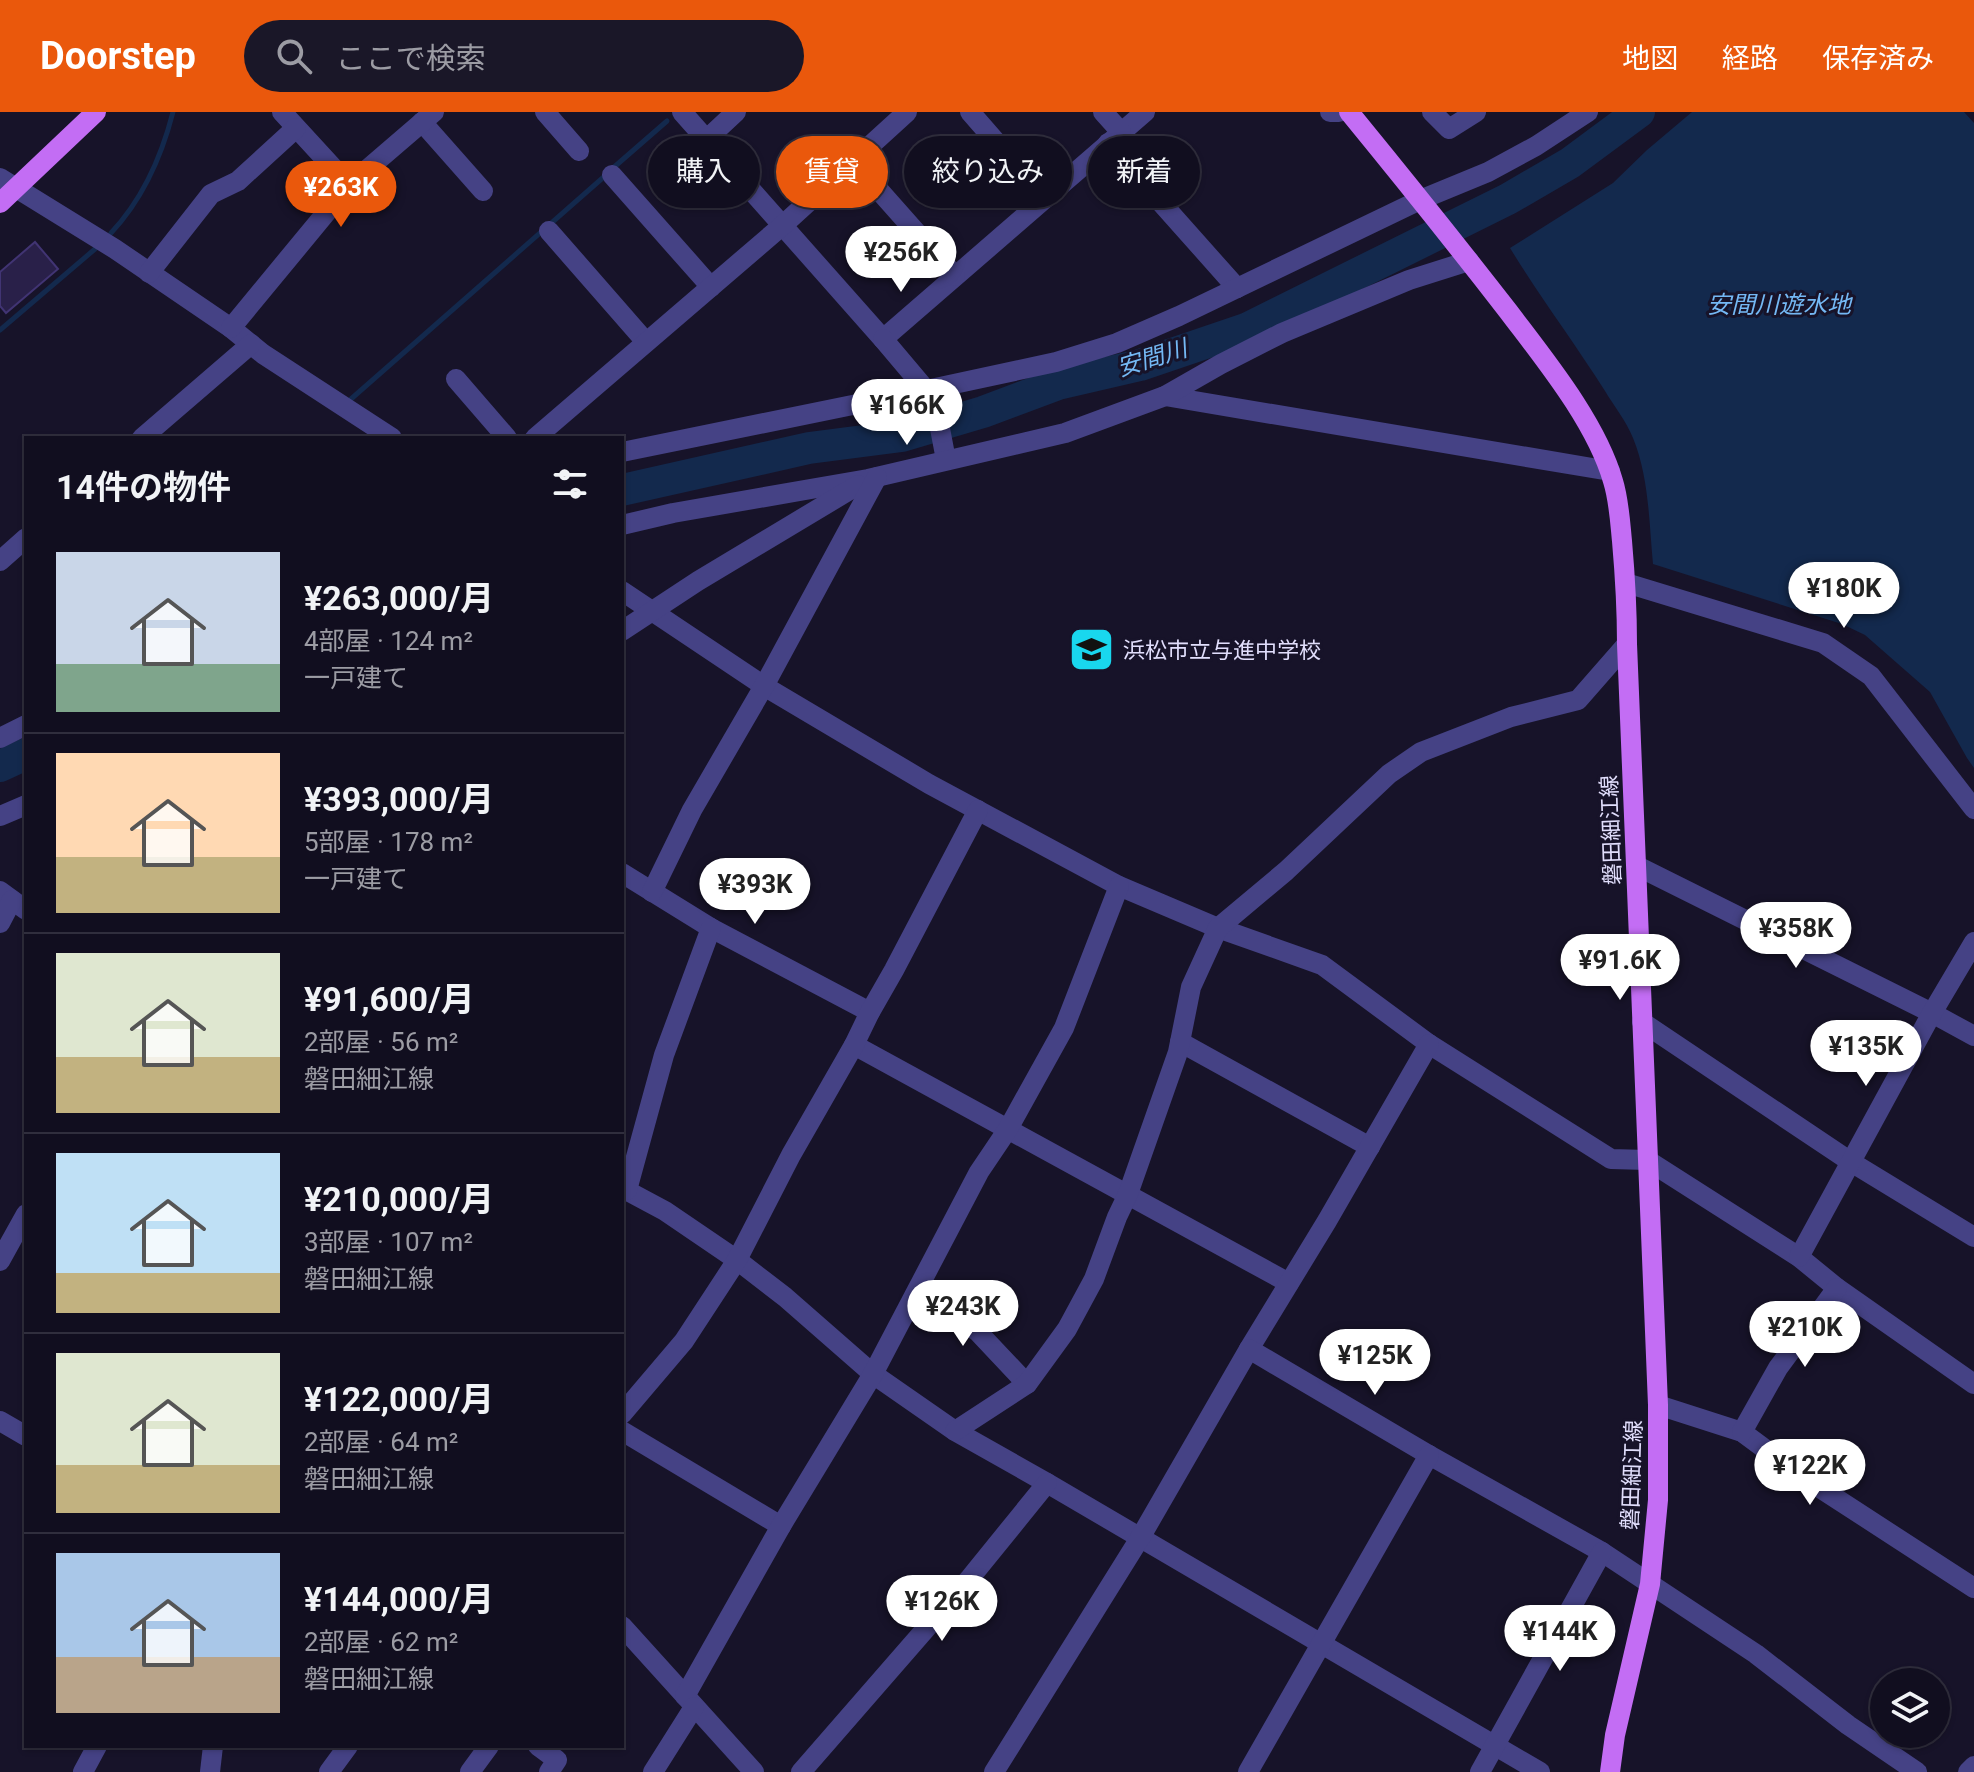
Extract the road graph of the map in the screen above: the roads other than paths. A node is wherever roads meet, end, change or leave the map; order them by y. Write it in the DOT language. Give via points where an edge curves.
graph roads {
  1 [pos="96,112"];
  2 [pos="282,112"];
  3 [pos="545,112"];
  4 [pos="682,112"];
  5 [pos="736,112"];
  6 [pos="907,112"];
  7 [pos="970,112"];
  8 [pos="1103,112"];
  9 [pos="1145,112"];
  10 [pos="1330,112"];
  11 [pos="1339,112"];
  12 [pos="1349,112"];
  13 [pos="1432,112"];
  14 [pos="1476,112"];
  15 [pos="1588,112"];
  16 [pos="428,117"];
  17 [pos="296,128"];
  18 [pos="704,136"];
  19 [pos="710,136"];
  20 [pos="881,136"];
  21 [pos="991,136"];
  22 [pos="1114,136"];
  23 [pos="1117,136"];
  24 [pos="579,151"];
  25 [pos="1088,161"];
  26 [pos="612,175"];
  27 [pos="1072,175"];
  28 [pos="8,184"];
  29 [pos="349,185"];
  30 [pos="483,191"];
  31 [pos="760,199"];
  32 [pos="888,200"];
  33 [pos="1420,200"];
  34 [pos="0,203"];
  35 [pos="802,208"];
  36 [pos="1033,208"];
  37 [pos="1172,208"];
  38 [pos="783,225"];
  39 [pos="549,231"];
  40 [pos="1469,261"];
  41 [pos="149,273"];
  42 [pos="955,276"];
  43 [pos="711,287"];
  44 [pos="1237,288"];
  45 [pos="231,328"];
  46 [pos="883,339"];
  47 [pos="646,342"];
  48 [pos="251,344"];
  49 [pos="456,379"];
  50 [pos="930,394"];
  51 [pos="1165,396"];
  52 [pos="144,436"];
  53 [pos="389,436"];
  54 [pos="505,436"];
  55 [pos="537,436"];
  56 [pos="624,452"];
  57 [pos="945,454"];
  58 [pos="1610,471"];
  59 [pos="873,478"];
  60 [pos="624,525"];
  61 [pos="24,540"];
  62 [pos="0,561"];
  63 [pos="1626,583"];
  64 [pos="624,592"];
  65 [pos="652,611"];
  66 [pos="624,630"];
  67 [pos="1627,644"];
  68 [pos="764,686"];
  69 [pos="24,726"];
  70 [pos="0,738"];
  71 [pos="24,806"];
  72 [pos="1974,809"];
  73 [pos="978,810"];
  74 [pos="0,816"];
  75 [pos="1637,866"];
  76 [pos="624,874"];
  77 [pos="1119,886"];
  78 [pos="652,892"];
  79 [pos="13,900"];
  80 [pos="0,923"];
  81 [pos="711,928"];
  82 [pos="1218,928"];
  83 [pos="1974,942"];
  84 [pos="870,1012"];
  85 [pos="1932,1013"];
  86 [pos="1642,1022"];
  87 [pos="1974,1036"];
  88 [pos="1180,1042"];
  89 [pos="1429,1044"];
  90 [pos="854,1045"];
  91 [pos="1008,1129"];
  92 [pos="1370,1147"];
  93 [pos="1647,1160"];
  94 [pos="1851,1162"];
  95 [pos="625,1189"];
  96 [pos="1128,1194"];
  97 [pos="24,1218"];
  98 [pos="1974,1237"];
  99 [pos="1799,1257"];
  100 [pos="737,1260"];
  101 [pos="0,1261"];
  102 [pos="1289,1283"];
  103 [pos="1837,1288"];
  104 [pos="917,1292"];
  105 [pos="1249,1349"];
  106 [pos="873,1374"];
  107 [pos="1027,1384"];
  108 [pos="1974,1384"];
  109 [pos="1658,1405"];
  110 [pos="624,1412"];
  111 [pos="0,1421"];
  112 [pos="955,1431"];
  113 [pos="624,1432"];
  114 [pos="1742,1432"];
  115 [pos="24,1435"];
  116 [pos="1429,1455"];
  117 [pos="1047,1483"];
  118 [pos="781,1526"];
  119 [pos="1140,1538"];
  120 [pos="1602,1552"];
  121 [pos="1650,1584"];
  122 [pos="1974,1588"];
  123 [pos="624,1628"];
  124 [pos="1320,1643"];
  125 [pos="689,1702"];
  126 [pos="1495,1746"];
  127 [pos="96,1748"];
  128 [pos="213,1748"];
  129 [pos="347,1748"];
  130 [pos="488,1748"];
  131 [pos="541,1748"];
  132 [pos="1974,1766"];
  133 [pos="83,1772"];
  134 [pos="210,1772"];
  135 [pos="329,1772"];
  136 [pos="470,1772"];
  137 [pos="549,1772"];
  138 [pos="653,1772"];
  139 [pos="754,1772"];
  140 [pos="801,1772"];
  141 [pos="994,1772"];
  142 [pos="1248,1772"];
  143 [pos="1480,1772"];
  144 [pos="1540,1772"];
  145 [pos="1610,1772"];
  146 [pos="1917,1772"];
  147 [pos="1968,1772"];
  1 -- 28 [label="main road"];
  2 -- 17 [label="street"];
  3 -- 24 [label="street"];
  4 -- 18 [label="street"];
  5 -- 19 [label="street"];
  6 -- 20 [label="street"];
  7 -- 21 [label="street"];
  8 -- 22 [label="street"];
  9 -- 23 [label="street"];
  10 -- 11 [label="street"];
  12 -- 33 [label="main road, 磐田細江線"];
  13 -- 14 [label="street" via="1449,129"];
  15 -- 33 [label="street" via="1488,172"];
  16 -- 29 [label="street"];
  16 -- 30 [label="street"];
  17 -- 29 [label="street"];
  17 -- 41 [label="street" via="238,181 211,194"];
  25 -- 27 [label="street"];
  26 -- 43 [label="street"];
  28 -- 34 [label="main road"];
  28 -- 41 [label="street"];
  29 -- 45 [label="street"];
  31 -- 38 [label="street"];
  32 -- 42 [label="street"];
  33 -- 40 [label="main road, 磐田細江線"];
  33 -- 44 [label="street"];
  35 -- 38 [label="street"];
  36 -- 42 [label="street"];
  37 -- 44 [label="street"];
  38 -- 43 [label="street"];
  38 -- 46 [label="street"];
  39 -- 47 [label="street"];
  40 -- 51 [label="street" via="1282,333"];
  40 -- 58 [label="main road, 磐田細江線" via="1584,417"];
  41 -- 45 [label="street"];
  42 -- 46 [label="street"];
  43 -- 47 [label="street"];
  44 -- 50 [label="street" via="1117,343"];
  45 -- 48 [label="street"];
  46 -- 50 [label="street"];
  47 -- 55 [label="street"];
  48 -- 52 [label="street"];
  48 -- 53 [label="street"];
  49 -- 54 [label="street"];
  50 -- 56 [label="street"];
  50 -- 57 [label="street"];
  51 -- 57 [label="street" via="1065,433"];
  51 -- 58 [label="street"];
  57 -- 59 [label="street"];
  58 -- 63 [label="main road, 磐田細江線"];
  59 -- 60 [label="street"];
  59 -- 65 [label="street"];
  59 -- 68 [label="street"];
  61 -- 62 [label="street"];
  63 -- 67 [label="main road, 磐田細江線"];
  63 -- 72 [label="street" via="1823,643 1871,676"];
  64 -- 65 [label="street"];
  65 -- 66 [label="street"];
  65 -- 68 [label="street"];
  67 -- 75 [label="main road, 磐田細江線"];
  67 -- 82 [label="street" via="1578,700 1511,717 1421,752 1389,774"];
  68 -- 73 [label="street"];
  68 -- 78 [label="street" via="692,810"];
  69 -- 70 [label="street"];
  71 -- 74 [label="street"];
  73 -- 77 [label="street"];
  73 -- 84 [label="street"];
  75 -- 85 [label="street"];
  75 -- 86 [label="main road, 磐田細江線"];
  76 -- 78 [label="street"];
  77 -- 82 [label="street"];
  77 -- 91 [label="street" via="1064,1028"];
  78 -- 81 [label="street"];
  79 -- 80 [label="street"];
  81 -- 84 [label="street"];
  81 -- 95 [label="street" via="664,1055"];
  82 -- 88 [label="street" via="1191,987"];
  82 -- 89 [label="street" via="1322,965"];
  83 -- 85 [label="street"];
  84 -- 90 [label="street"];
  85 -- 87 [label="street"];
  85 -- 94 [label="street"];
  86 -- 93 [label="main road, 磐田細江線"];
  86 -- 94 [label="street"];
  88 -- 92 [label="street"];
  88 -- 96 [label="street"];
  89 -- 92 [label="street"];
  89 -- 93 [label="street" via="1611,1159"];
  90 -- 91 [label="street"];
  90 -- 100 [label="street"];
  91 -- 96 [label="street"];
  91 -- 104 [label="street" via="979,1172"];
  92 -- 102 [label="street"];
  93 -- 99 [label="street"];
  93 -- 109 [label="main road, 磐田細江線"];
  94 -- 98 [label="street"];
  94 -- 99 [label="street"];
  95 -- 100 [label="street"];
  96 -- 102 [label="street"];
  96 -- 107 [label="street" via="1094,1279 1067,1329"];
  97 -- 101 [label="street"];
  99 -- 103 [label="street"];
  100 -- 106 [label="street"];
  100 -- 110 [label="street" via="684,1341"];
  102 -- 105 [label="street"];
  103 -- 108 [label="street"];
  103 -- 114 [label="street" via="1778,1368"];
  104 -- 106 [label="street"];
  104 -- 107 [label="street" via="977,1331"];
  105 -- 116 [label="street"];
  105 -- 119 [label="street"];
  106 -- 112 [label="street"];
  106 -- 118 [label="street"];
  107 -- 112 [label="street"];
  109 -- 114 [label="street"];
  109 -- 121 [label="main road, 磐田細江線" via="1658,1500"];
  111 -- 115 [label="street"];
  112 -- 117 [label="street"];
  113 -- 118 [label="street"];
  114 -- 122 [label="street"];
  116 -- 120 [label="street"];
  116 -- 124 [label="street"];
  117 -- 119 [label="street"];
  117 -- 140 [label="street"];
  118 -- 125 [label="street"];
  119 -- 124 [label="street"];
  119 -- 141 [label="street"];
  120 -- 121 [label="street"];
  120 -- 126 [label="street"];
  121 -- 145 [label="main road, 磐田細江線"];
  121 -- 146 [label="street"];
  123 -- 125 [label="street"];
  124 -- 126 [label="street"];
  124 -- 142 [label="street"];
  125 -- 138 [label="street"];
  125 -- 139 [label="street"];
  126 -- 143 [label="street"];
  126 -- 144 [label="street"];
  127 -- 133 [label="street"];
  128 -- 134 [label="street"];
  129 -- 135 [label="street"];
  130 -- 136 [label="street"];
  131 -- 137 [label="street" via="557,1760"];
  132 -- 147 [label="street"];
}
